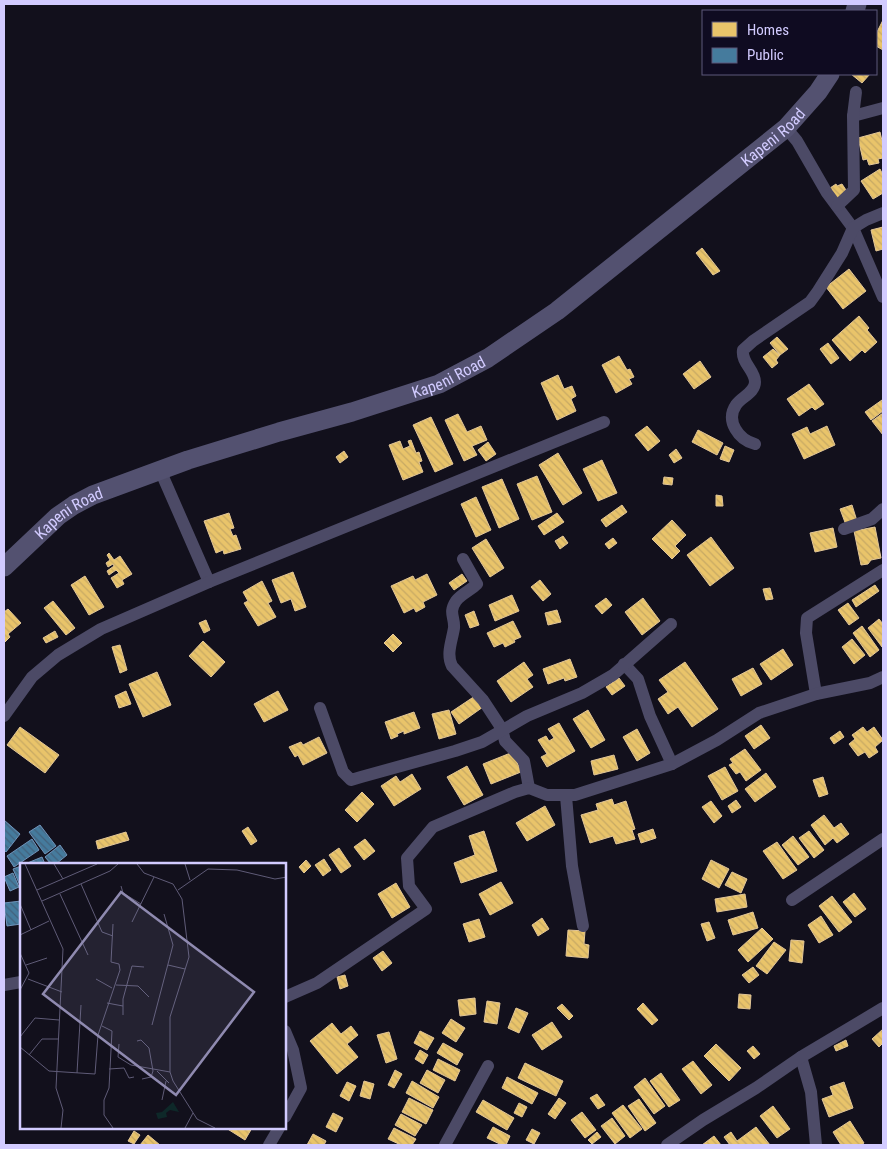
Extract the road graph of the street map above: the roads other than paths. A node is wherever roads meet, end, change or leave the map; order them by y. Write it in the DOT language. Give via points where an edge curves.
graph roads {
  1 [pos="829,75"];
  2 [pos="856,92"];
  3 [pos="883,108"];
  4 [pos="853,116"];
  5 [pos="786,128"];
  6 [pos="836,206"];
  7 [pos="883,213"];
  8 [pos="853,228"];
  9 [pos="883,297"];
  10 [pos="604,422"];
  11 [pos="755,444"];
  12 [pos="160,470"];
  13 [pos="883,509"];
  14 [pos="844,529"];
  15 [pos="463,559"];
  16 [pos="4,567"];
  17 [pos="883,570"];
  18 [pos="209,582"];
  19 [pos="671,624"];
  20 [pos="624,664"];
  21 [pos="883,677"];
  22 [pos="816,694"];
  23 [pos="320,708"];
  24 [pos="4,716"];
  25 [pos="502,729"];
  26 [pos="672,764"];
  27 [pos="530,788"];
  28 [pos="566,796"];
  29 [pos="883,838"];
  30 [pos="792,900"];
  31 [pos="583,926"];
  32 [pos="20,982"];
  33 [pos="4,985"];
  34 [pos="286,996"];
  35 [pos="883,1008"];
  36 [pos="286,1033"];
  37 [pos="801,1057"];
  38 [pos="488,1066"];
  39 [pos="286,1115"];
  40 [pos="278,1129"];
  41 [pos="269,1145"];
  42 [pos="445,1145"];
  43 [pos="667,1145"];
  44 [pos="816,1145"];
  1 -- 5 [label="main road, Kapeni Road"];
  2 -- 4 [label="street"];
  3 -- 4 [label="street"];
  4 -- 6 [label="street" via="854,190"];
  5 -- 6 [label="street"];
  5 -- 12 [label="main road, Kapeni Road" via="557,311 488,358 439,384"];
  6 -- 8 [label="street"];
  7 -- 8 [label="street"];
  8 -- 9 [label="street"];
  8 -- 11 [label="street" via="810,302 743,350 743,358 755,383 735,405 732,415 740,438"];
  10 -- 18 [label="street"];
  12 -- 16 [label="main road, Kapeni Road" via="74,505"];
  12 -- 18 [label="street"];
  13 -- 14 [label="street" via="872,519"];
  15 -- 25 [label="street" via="477,584 456,601 452,611 454,623 449,660 483,700"];
  17 -- 22 [label="street" via="807,618 806,633"];
  18 -- 24 [label="street" via="109,626 58,655 32,677"];
  19 -- 20 [label="street"];
  20 -- 25 [label="street" via="613,675 582,693"];
  20 -- 26 [label="street" via="638,679 650,716"];
  21 -- 22 [label="street" via="870,683"];
  22 -- 26 [label="street" via="759,713"];
  23 -- 25 [label="street" via="343,772 351,780 482,742"];
  25 -- 27 [label="street" via="505,741 524,761"];
  26 -- 28 [label="street"];
  27 -- 28 [label="street" via="547,795"];
  27 -- 34 [label="street" via="433,827 407,858 409,886 426,909 317,983"];
  28 -- 31 [label="street" via="572,866"];
  29 -- 30 [label="street"];
  32 -- 33 [label="street"];
  35 -- 37 [label="street"];
  36 -- 39 [label="street" via="301,1088"];
  37 -- 43 [label="street"];
  37 -- 44 [label="street" via="811,1092"];
  38 -- 42 [label="street"];
  40 -- 41 [label="street"];
}
